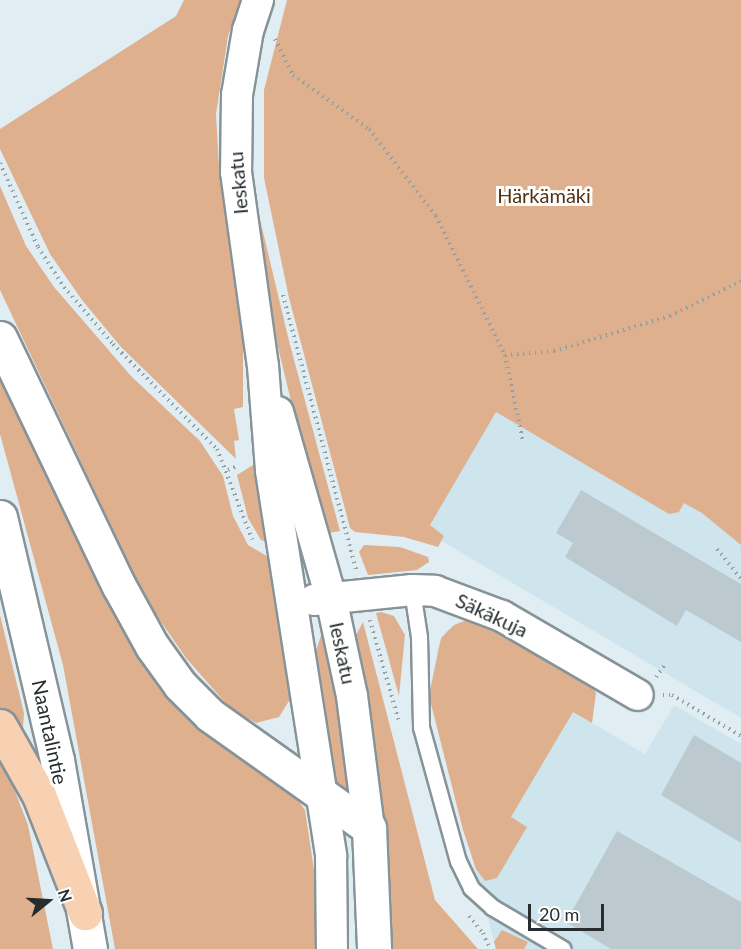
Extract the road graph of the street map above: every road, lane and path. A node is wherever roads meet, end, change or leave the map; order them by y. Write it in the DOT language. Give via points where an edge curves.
graph roads {
  1 [pos="258,0"];
  2 [pos="268,44"];
  3 [pos="0,163"];
  4 [pos="741,280"];
  5 [pos="283,292"];
  6 [pos="0,338"];
  7 [pos="505,355"];
  8 [pos="264,366"];
  9 [pos="523,441"];
  10 [pos="237,466"];
  11 [pos="228,470"];
  12 [pos="0,517"];
  13 [pos="257,544"];
  14 [pos="717,549"];
  15 [pos="358,576"];
  16 [pos="741,579"];
  17 [pos="412,590"];
  18 [pos="331,598"];
  19 [pos="294,603"];
  20 [pos="666,663"];
  21 [pos="645,689"];
  22 [pos="672,696"];
  23 [pos="0,726"];
  24 [pos="741,736"];
  25 [pos="322,795"];
  26 [pos="369,828"];
  27 [pos="85,913"];
  28 [pos="90,949"];
  29 [pos="332,949"];
  30 [pos="374,949"];
  31 [pos="563,949"];
  1 -- 8 [label="street, Ieskatu" via="241,65 235,140 244,239"];
  2 -- 7 [label="path" via="272,33 293,75 369,129 436,216"];
  3 -- 11 [label="path" via="38,247 64,287 113,344 217,449"];
  4 -- 7 [label="path" via="670,316 554,351"];
  5 -- 15 [label="path"];
  6 -- 25 [label="main road" via="152,646 180,685 210,715"];
  7 -- 9 [label="path"];
  8 -- 18 [label="street, Ieskatu"];
  8 -- 19 [label="street, Ieskatu" via="271,471"];
  10 -- 11 [label="path"];
  11 -- 13 [label="path" via="242,520"];
  12 -- 27 [label="main road, Naantalintie" via="57,760"];
  14 -- 16 [label="path"];
  17 -- 18 [label="street, Säkäkuja"];
  17 -- 21 [label="street, Säkäkuja" via="435,591 502,616"];
  17 -- 31 [label="lane" via="419,637 421,727 458,861 471,888 492,907"];
  18 -- 19 [label="street, Säkäkuja"];
  18 -- 26 [label="street, Ieskatu" via="352,696"];
  19 -- 25 [label="street, Ieskatu" via="306,709"];
  20 -- 21 [label="path"];
  22 -- 24 [label="path"];
  23 -- 27 [label="main road" via="39,795"];
  25 -- 26 [label="main road"];
  25 -- 29 [label="street, Ieskatu" via="331,856"];
  26 -- 30 [label="main road, Ieskatu"];
  27 -- 28 [label="main road, Naantalintie"];
}
